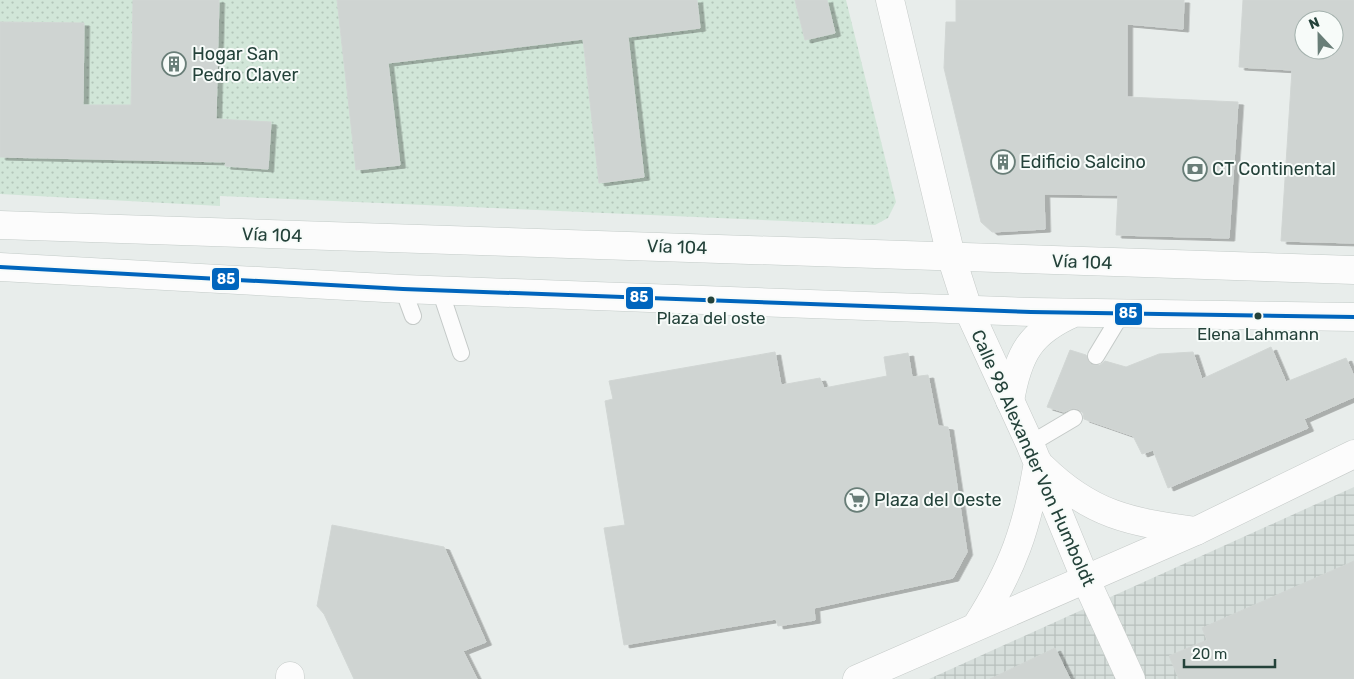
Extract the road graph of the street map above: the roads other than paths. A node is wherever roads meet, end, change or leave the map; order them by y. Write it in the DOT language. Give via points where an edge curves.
graph roads {
  1 [pos="890,0"];
  2 [pos="0,226"];
  3 [pos="951,256"];
  4 [pos="0,267"];
  5 [pos="1354,270"];
  6 [pos="403,289"];
  7 [pos="440,290"];
  8 [pos="968,309"];
  9 [pos="1077,312"];
  10 [pos="1122,313"];
  11 [pos="413,316"];
  12 [pos="1354,317"];
  13 [pos="461,353"];
  14 [pos="1096,356"];
  15 [pos="1010,401"];
  16 [pos="1074,418"];
  17 [pos="1034,453"];
  18 [pos="1354,454"];
  19 [pos="1196,531"];
  20 [pos="1085,578"];
  21 [pos="977,625"];
  22 [pos="857,679"];
  23 [pos="1131,679"];
  1 -- 3 [label="main road, Calle 98 Alexander Von Humboldt"];
  2 -- 3 [label="main road, Vía 104"];
  3 -- 5 [label="main road, Vía 104"];
  3 -- 8 [label="main road, Calle 98 Alexander Von Humboldt"];
  4 -- 6 [label="main road"];
  6 -- 7 [label="main road"];
  6 -- 11 [label="lane"];
  7 -- 8 [label="main road"];
  7 -- 13 [label="lane"];
  8 -- 9 [label="main road"];
  8 -- 15 [label="main road, Calle 98 Alexander Von Humboldt"];
  9 -- 10 [label="main road"];
  9 -- 15 [label="main road" via="1044,328 1026,349 1015,374"];
  10 -- 12 [label="main road"];
  10 -- 14 [label="lane"];
  15 -- 17 [label="main road, Calle 98 Alexander Von Humboldt"];
  16 -- 17 [label="lane"];
  17 -- 19 [label="main road" via="1062,487 1092,506 1124,519"];
  17 -- 20 [label="main road, Calle 98 Alexander Von Humboldt"];
  17 -- 21 [label="main road" via="1030,506 1018,548 1001,588"];
  18 -- 19 [label="main road"];
  19 -- 20 [label="main road"];
  20 -- 21 [label="main road"];
  20 -- 23 [label="main road, Calle 98 Alexander Von Humboldt"];
  21 -- 22 [label="main road"];
}
